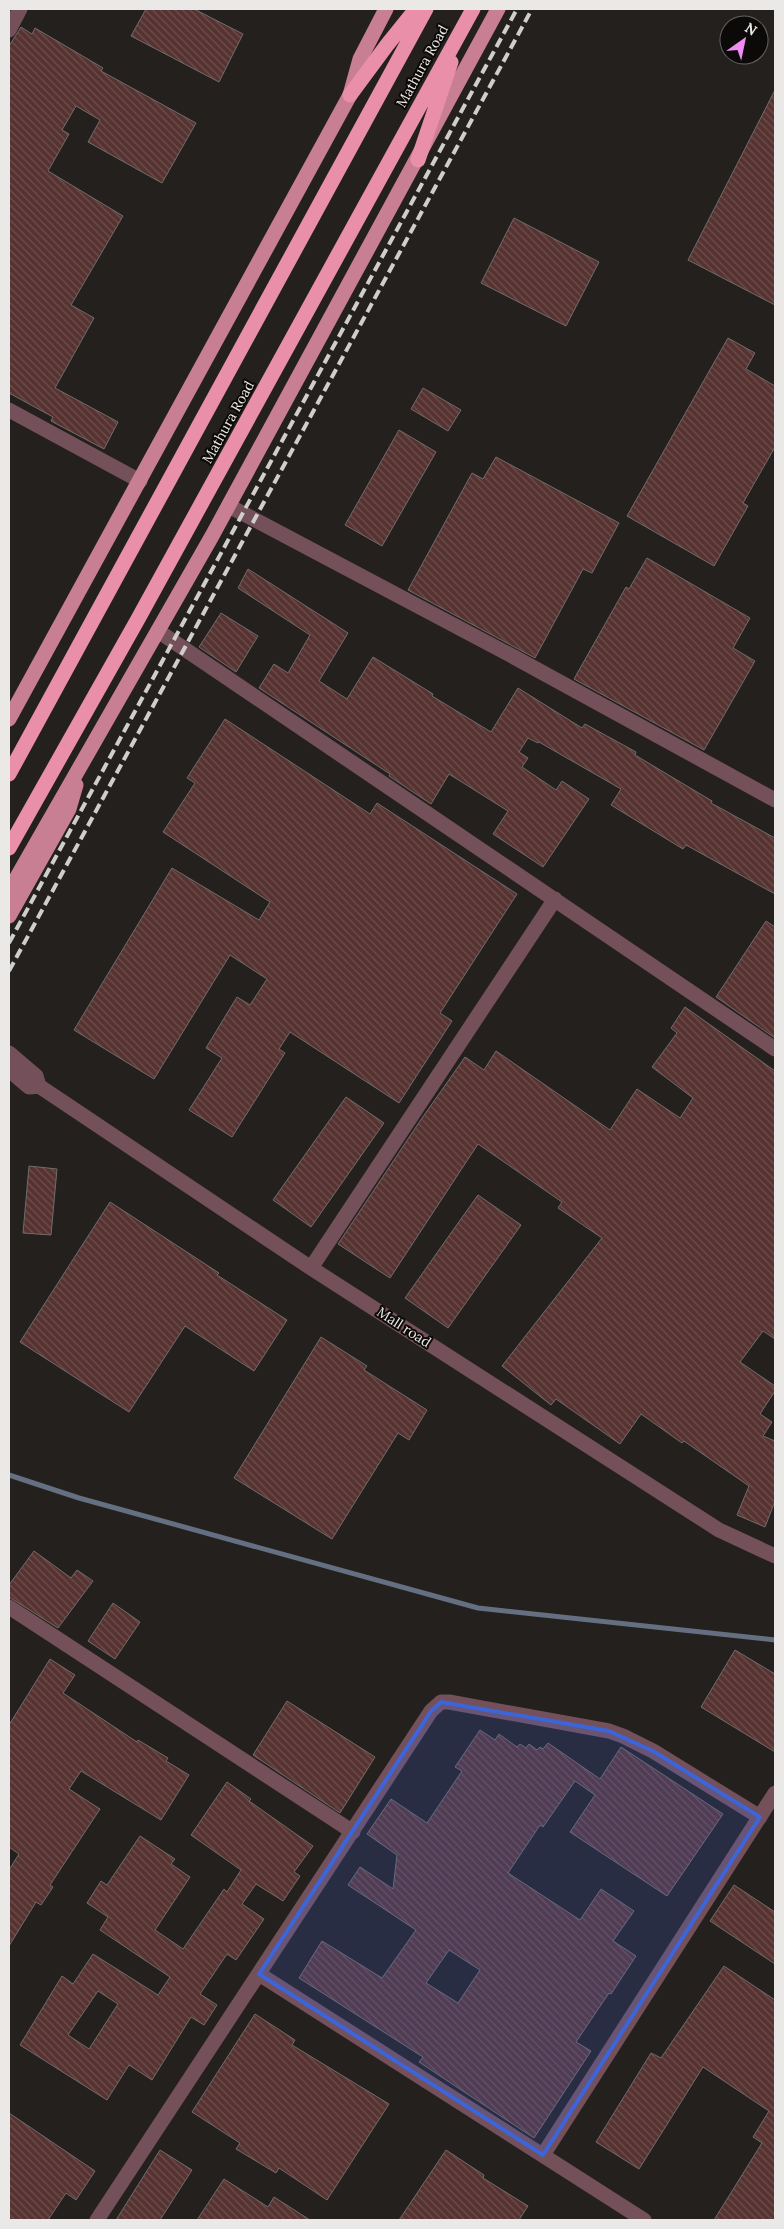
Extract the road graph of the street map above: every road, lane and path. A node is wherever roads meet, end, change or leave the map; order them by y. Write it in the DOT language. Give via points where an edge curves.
graph roads {
  1 [pos="20,9"];
  2 [pos="386,9"];
  3 [pos="416,9"];
  4 [pos="426,9"];
  5 [pos="472,9"];
  6 [pos="498,9"];
  7 [pos="463,27"];
  8 [pos="9,30"];
  9 [pos="350,95"];
  10 [pos="418,160"];
  11 [pos="9,410"];
  12 [pos="140,481"];
  13 [pos="229,506"];
  14 [pos="69,609"];
  15 [pos="158,631"];
  16 [pos="9,698"];
  17 [pos="9,719"];
  18 [pos="85,758"];
  19 [pos="9,774"];
  20 [pos="775,800"];
  21 [pos="9,848"];
  22 [pos="14,878"];
  23 [pos="9,891"];
  24 [pos="555,899"];
  25 [pos="9,916"];
  26 [pos="775,1049"];
  27 [pos="9,1053"];
  28 [pos="9,1070"];
  29 [pos="39,1086"];
  30 [pos="312,1268"];
  31 [pos="775,1556"];
  32 [pos="9,1606"];
  33 [pos="775,1793"];
  34 [pos="760,1817"];
  35 [pos="353,1832"];
  36 [pos="259,1974"];
  37 [pos="544,2155"];
  38 [pos="97,2220"];
  39 [pos="644,2220"];
  1 -- 8 [label="street"];
  2 -- 9 [label="main road" via="360,59"];
  3 -- 9 [label="highway"];
  4 -- 19 [label="highway, Mathura Road"];
  5 -- 7 [label="highway, Mathura Road"];
  6 -- 10 [label="main road"];
  7 -- 10 [label="highway"];
  7 -- 21 [label="highway, Mathura Road"];
  9 -- 12 [label="main road"];
  10 -- 13 [label="main road"];
  11 -- 12 [label="street"];
  12 -- 14 [label="main road"];
  13 -- 15 [label="main road"];
  13 -- 20 [label="street"];
  14 -- 16 [label="main road"];
  14 -- 17 [label="main road"];
  15 -- 18 [label="main road"];
  15 -- 24 [label="street"];
  18 -- 22 [label="main road"];
  18 -- 25 [label="main road" via="69,809"];
  22 -- 23 [label="main road"];
  24 -- 26 [label="street"];
  24 -- 30 [label="street"];
  27 -- 29 [label="street, Mall road" via="36,1076"];
  28 -- 29 [label="street, Mall road" via="29,1087"];
  29 -- 30 [label="street, Mall road"];
  30 -- 31 [label="street, Mall road" via="720,1530"];
  32 -- 35 [label="street"];
  33 -- 34 [label="street"];
  34 -- 35 [label="street" via="653,1751 609,1731 442,1702 431,1711"];
  34 -- 37 [label="street"];
  35 -- 36 [label="street"];
  36 -- 37 [label="street"];
  36 -- 38 [label="street"];
  37 -- 39 [label="street"];
}
